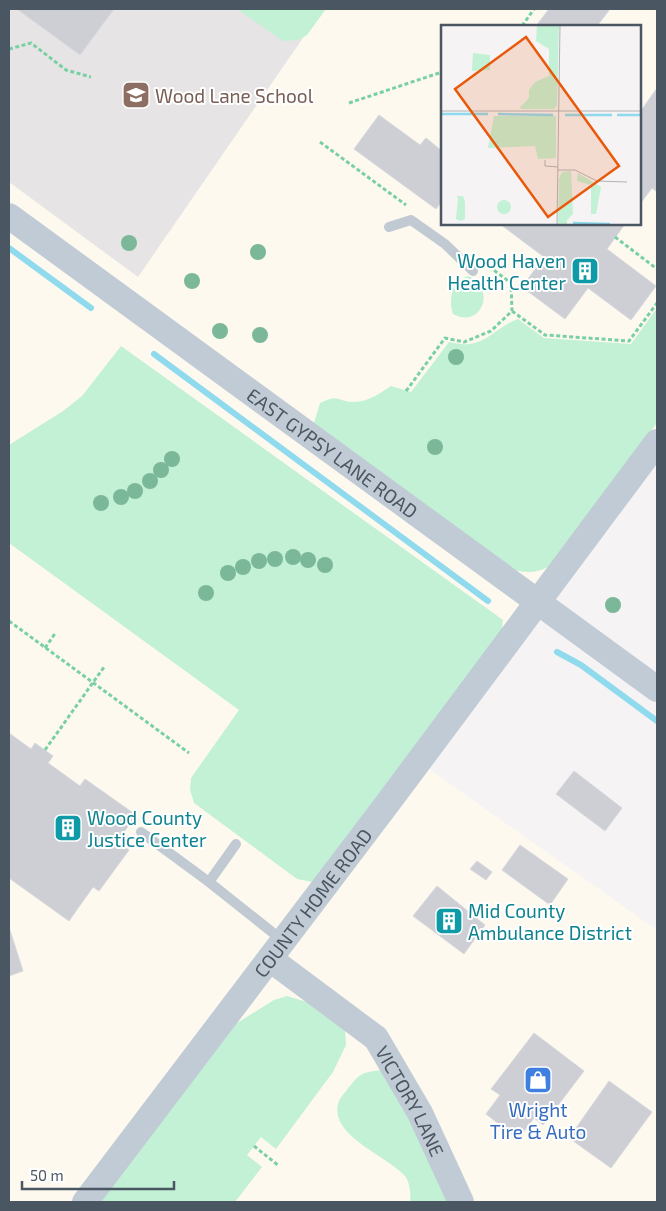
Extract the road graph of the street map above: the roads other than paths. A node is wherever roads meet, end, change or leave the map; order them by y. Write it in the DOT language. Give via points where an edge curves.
graph roads {
  1 [pos="9,216"];
  2 [pos="389,227"];
  3 [pos="473,271"];
  4 [pos="657,442"];
  5 [pos="538,602"];
  6 [pos="657,689"];
  7 [pos="142,832"];
  8 [pos="236,844"];
  9 [pos="209,882"];
  10 [pos="276,950"];
  11 [pos="86,1202"];
  12 [pos="461,1202"];
  1 -- 5 [label="street, EAST GYPSY LANE ROAD"];
  2 -- 3 [label="lane" via="411,220"];
  4 -- 5 [label="street, COUNTY HOME ROAD"];
  5 -- 6 [label="street, EAST GYPSY LANE ROAD"];
  5 -- 10 [label="street, COUNTY HOME ROAD"];
  7 -- 9 [label="lane"];
  8 -- 9 [label="lane"];
  9 -- 10 [label="lane"];
  10 -- 11 [label="street, COUNTY HOME ROAD"];
  10 -- 12 [label="street, VICTORY LANE" via="376,1038 404,1082"];
}
